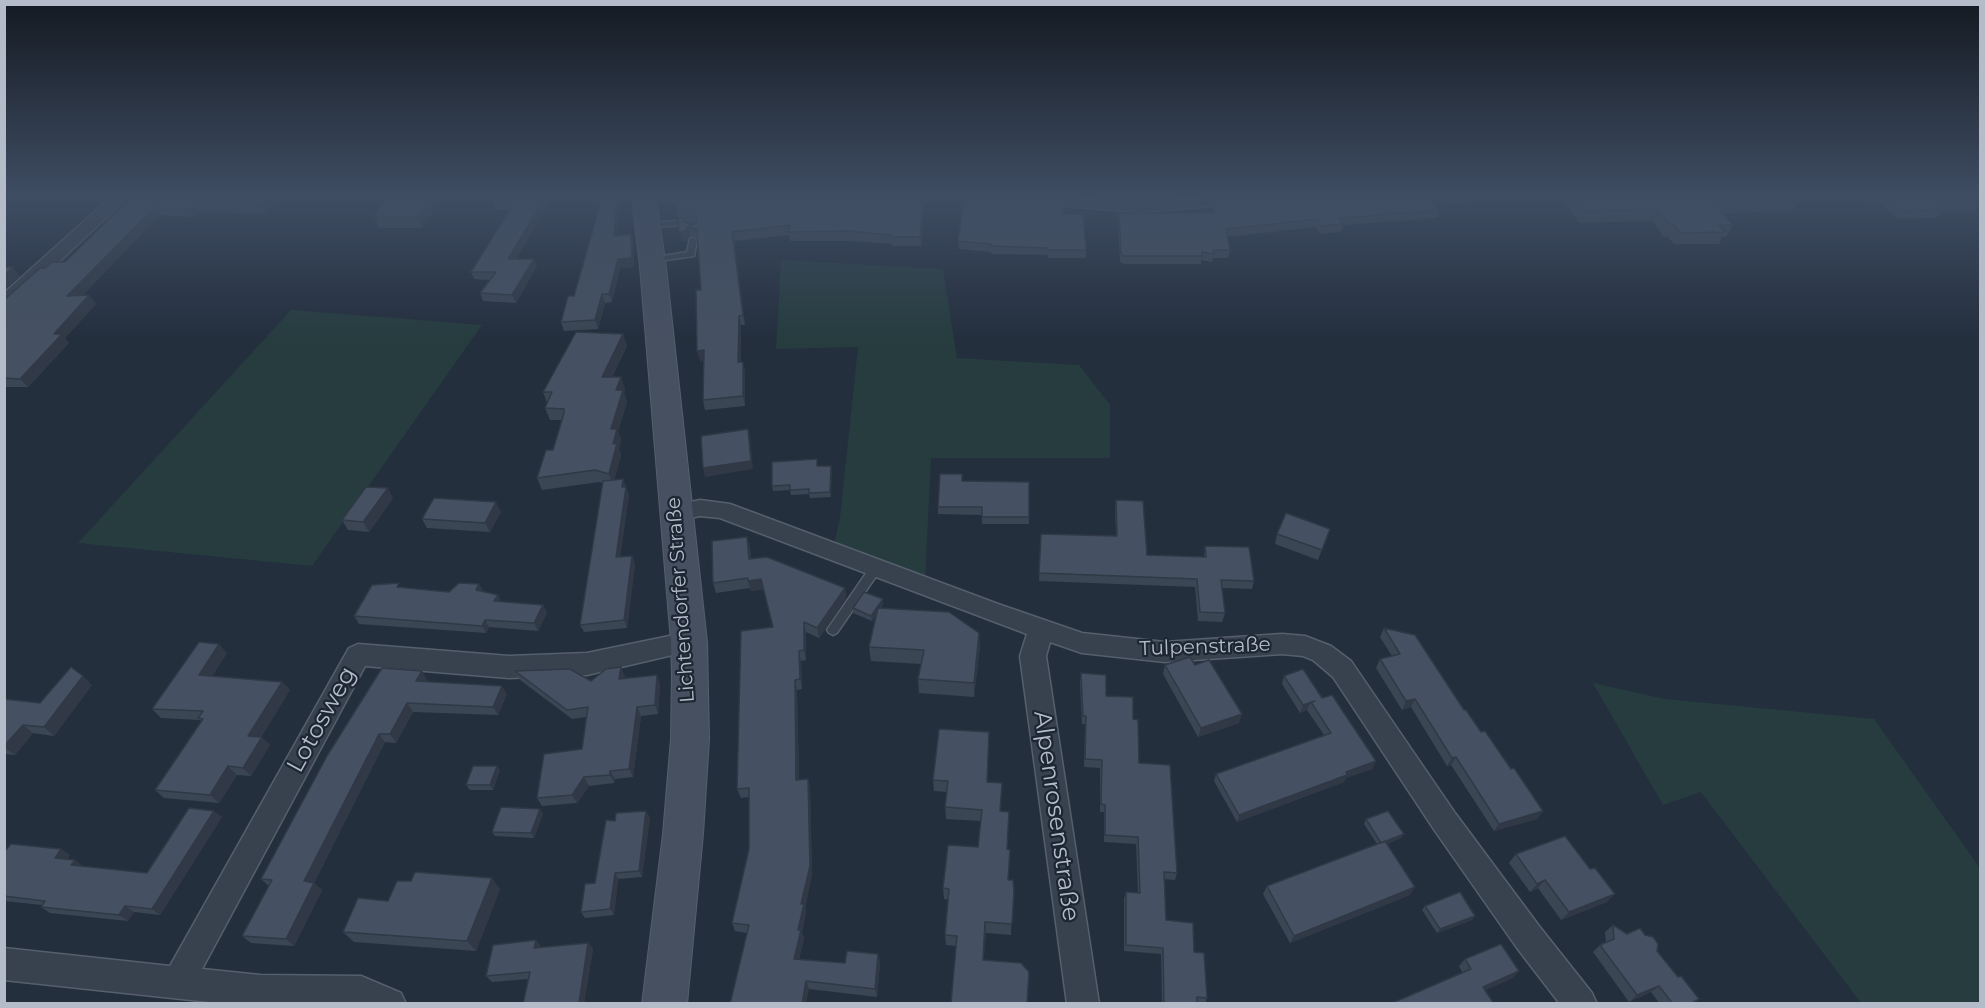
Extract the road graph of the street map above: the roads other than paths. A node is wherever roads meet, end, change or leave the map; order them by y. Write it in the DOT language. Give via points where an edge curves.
graph roads {
  1 [pos="67,245"];
  2 [pos="650,245"];
  3 [pos="692,245"];
  4 [pos="652,260"];
  5 [pos="4,303"];
  6 [pos="675,513"];
  7 [pos="875,568"];
  8 [pos="833,630"];
  9 [pos="1041,630"];
  10 [pos="689,642"];
  11 [pos="4,964"];
  12 [pos="177,984"];
  13 [pos="390,1004"];
  14 [pos="664,1004"];
  15 [pos="1083,1004"];
  16 [pos="1581,1004"];
  1 -- 5 [label="street"];
  2 -- 4 [label="main road, Lichtendorfer Straße"];
  3 -- 4 [label="lane" via="691,254"];
  4 -- 6 [label="main road, Lichtendorfer Straße"];
  6 -- 7 [label="street, Tulpenstraße" via="700,508 722,510"];
  6 -- 10 [label="main road, Lichtendorfer Straße"];
  7 -- 8 [label="lane"];
  7 -- 9 [label="street, Tulpenstraße"];
  9 -- 15 [label="street, Alpenrosenstraße" via="1033,656"];
  9 -- 16 [label="street, Tulpenstraße" via="1082,643 1139,651 1282,644 1305,646 1322,653 1342,669 1445,822"];
  10 -- 12 [label="street, Lotosweg" via="587,664 509,667 358,655"];
  10 -- 14 [label="main road, Lichtendorfer Straße" via="690,739"];
  11 -- 12 [label="street"];
  12 -- 13 [label="street" via="260,991 361,992"];
}
